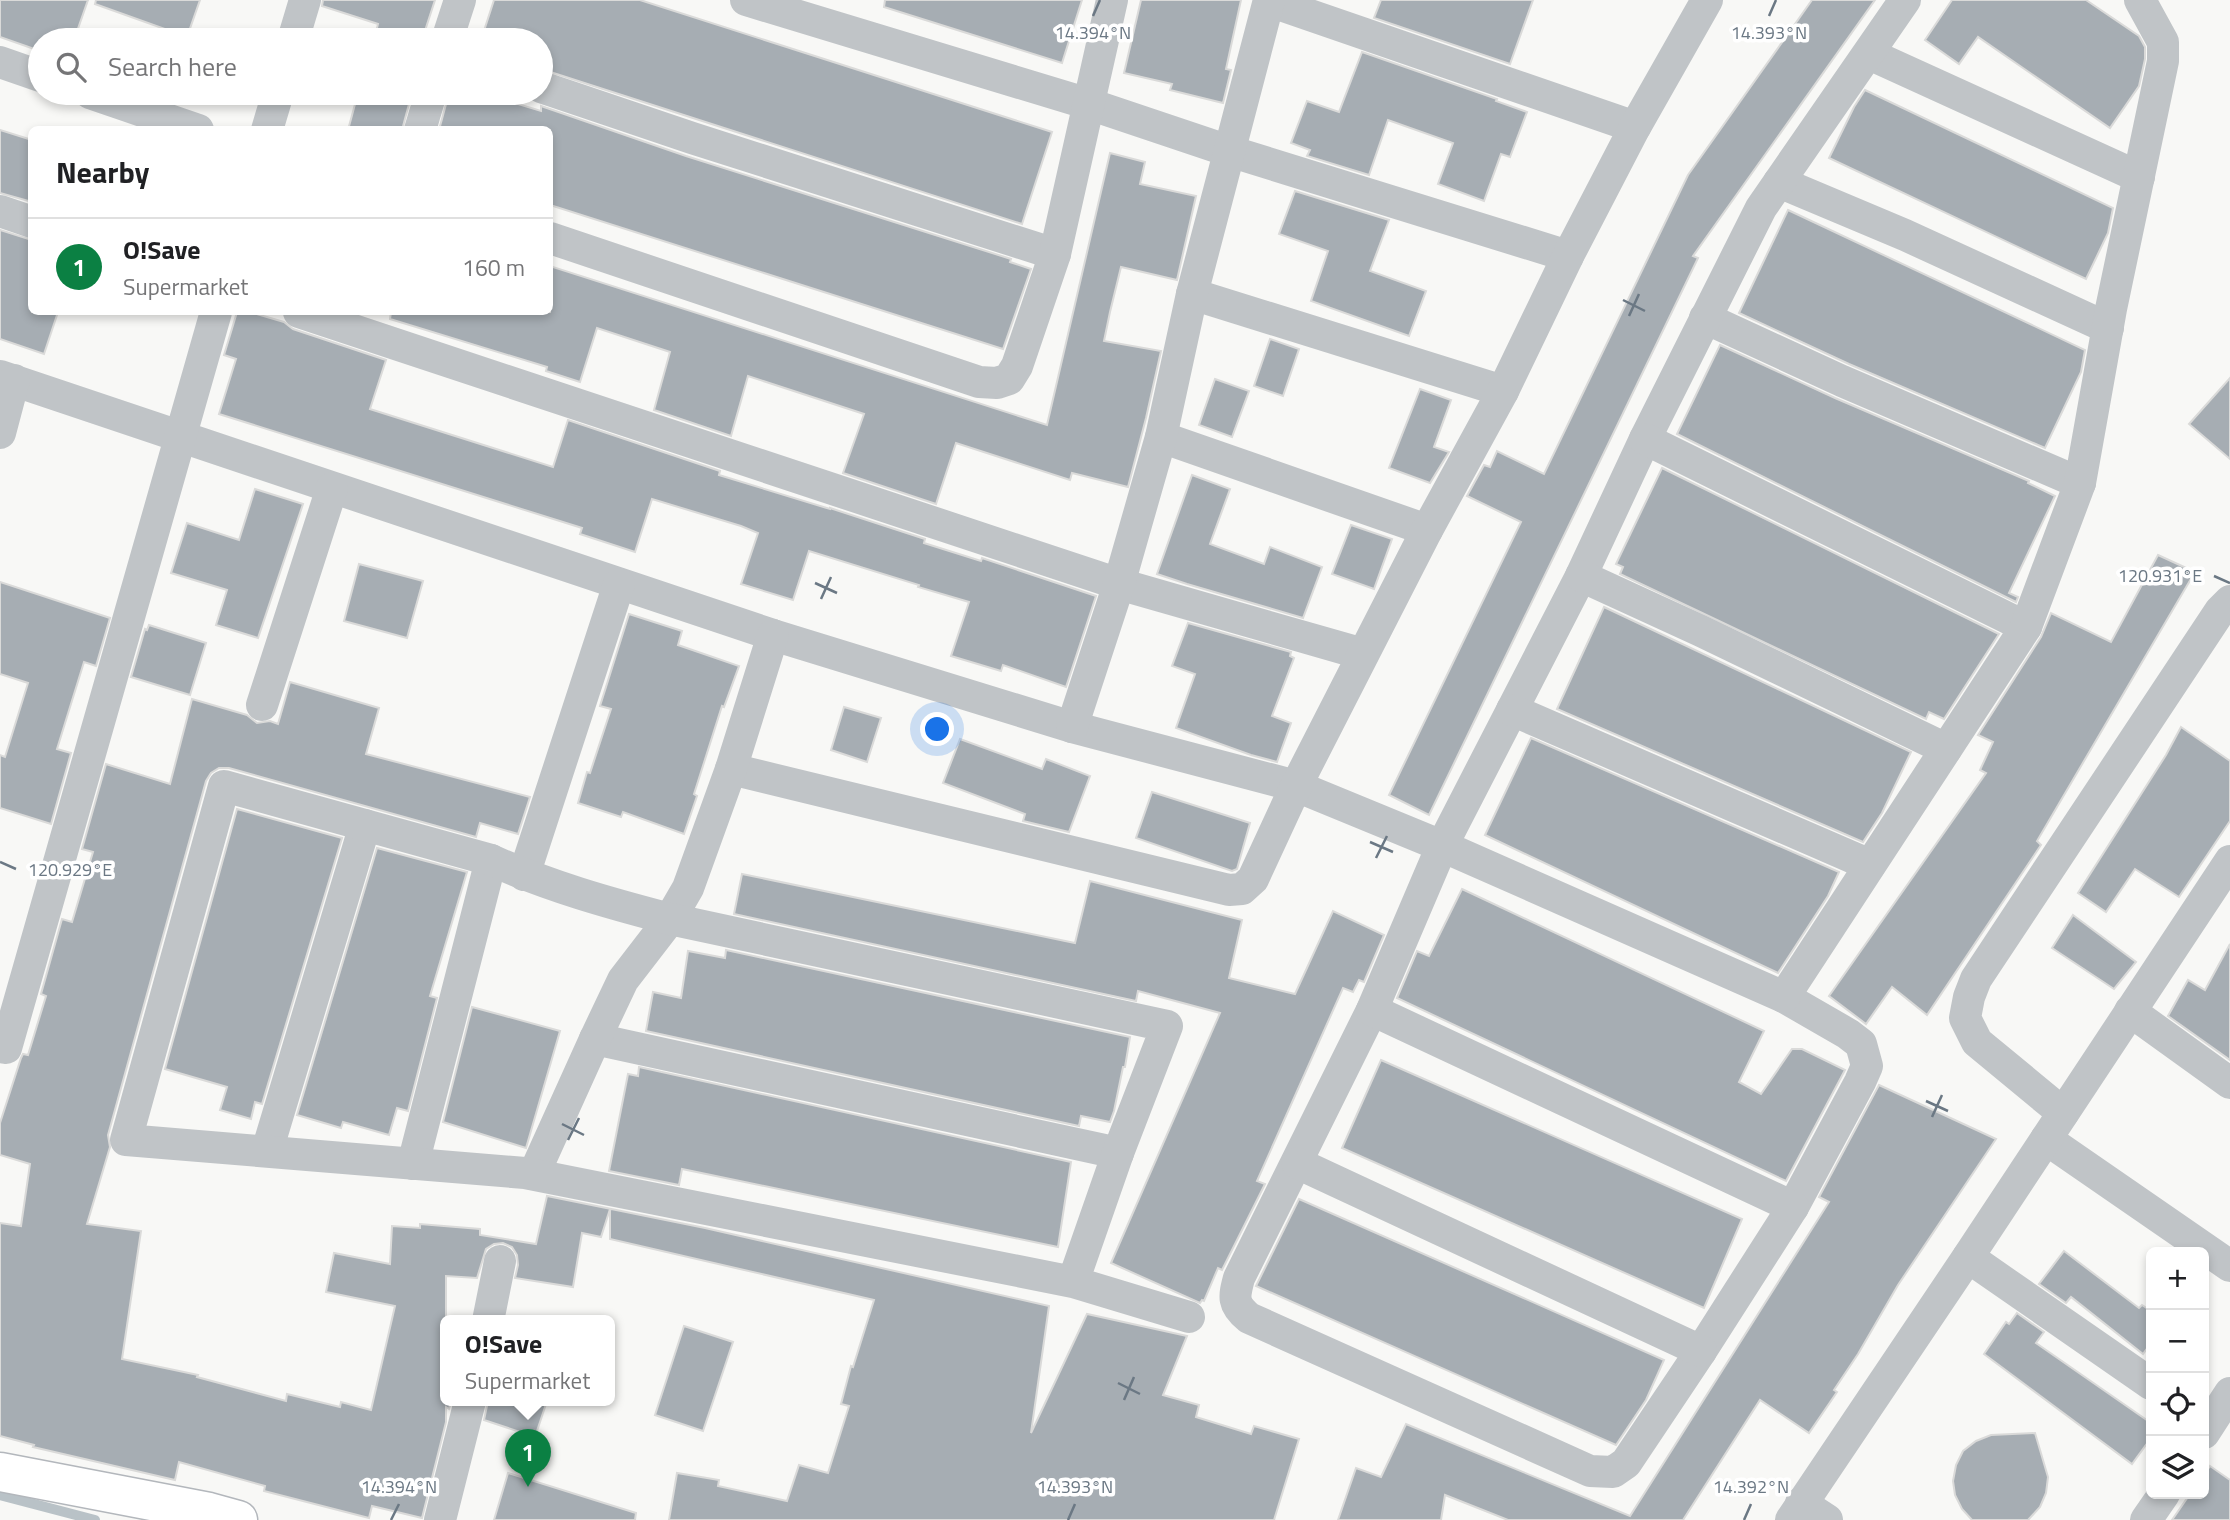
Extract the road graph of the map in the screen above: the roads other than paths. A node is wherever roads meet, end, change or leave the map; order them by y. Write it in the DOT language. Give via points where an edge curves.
graph roads {
  1 [pos="305,0"];
  2 [pos="460,0"];
  3 [pos="746,0"];
  4 [pos="1112,0"];
  5 [pos="1707,0"];
  6 [pos="1905,0"];
  7 [pos="2140,0"];
  8 [pos="1269,1"];
  9 [pos="297,28"];
  10 [pos="451,28"];
  11 [pos="1869,54"];
  12 [pos="0,62"];
  13 [pos="28,72"];
  14 [pos="553,91"];
  15 [pos="1089,104"];
  16 [pos="125,105"];
  17 [pos="274,105"];
  18 [pos="427,105"];
  19 [pos="186,126"];
  20 [pos="268,126"];
  21 [pos="421,126"];
  22 [pos="1635,127"];
  23 [pos="1229,151"];
  24 [pos="2139,177"];
  25 [pos="1779,182"];
  26 [pos="0,211"];
  27 [pos="28,221"];
  28 [pos="553,239"];
  29 [pos="1055,254"];
  30 [pos="1568,256"];
  31 [pos="1192,294"];
  32 [pos="215,315"];
  33 [pos="308,315"];
  34 [pos="1706,318"];
  35 [pos="2108,328"];
  36 [pos="7,378"];
  37 [pos="1503,391"];
  38 [pos="0,433"];
  39 [pos="1161,437"];
  40 [pos="180,438"];
  41 [pos="1645,439"];
  42 [pos="2080,483"];
  43 [pos="332,488"];
  44 [pos="1427,530"];
  45 [pos="1581,576"];
  46 [pos="619,584"];
  47 [pos="1119,584"];
  48 [pos="2230,601"];
  49 [pos="2026,627"];
  50 [pos="773,635"];
  51 [pos="1363,654"];
  52 [pos="262,705"];
  53 [pos="1512,710"];
  54 [pos="1072,727"];
  55 [pos="1946,749"];
  56 [pos="732,769"];
  57 [pos="1296,786"];
  58 [pos="365,825"];
  59 [pos="1442,846"];
  60 [pos="491,860"];
  61 [pos="2230,861"];
  62 [pos="1870,865"];
  63 [pos="524,875"];
  64 [pos="2218,902"];
  65 [pos="670,919"];
  66 [pos="1784,997"];
  67 [pos="1372,1010"];
  68 [pos="2130,1011"];
  69 [pos="595,1038"];
  70 [pos="0,1046"];
  71 [pos="2230,1083"];
  72 [pos="2054,1126"];
  73 [pos="267,1151"];
  74 [pos="1118,1153"];
  75 [pos="1297,1163"];
  76 [pos="413,1164"];
  77 [pos="534,1174"];
  78 [pos="1793,1207"];
  79 [pos="1968,1257"];
  80 [pos="500,1261"];
  81 [pos="2230,1266"];
  82 [pos="1073,1282"];
  83 [pos="489,1315"];
  84 [pos="1189,1317"];
  85 [pos="1701,1351"];
  86 [pos="2146,1381"];
  87 [pos="2230,1392"];
  88 [pos="469,1406"];
  89 [pos="2209,1422"];
  90 [pos="0,1472"];
  91 [pos="2161,1499"];
  92 [pos="1796,1511"];
  93 [pos="238,1520"];
  94 [pos="440,1520"];
  95 [pos="1827,1520"];
  96 [pos="2146,1520"];
  1 -- 9 [label="street"];
  2 -- 10 [label="street"];
  3 -- 15 [label="street"];
  4 -- 15 [label="street"];
  5 -- 22 [label="street"];
  6 -- 11 [label="street"];
  7 -- 24 [label="street" via="2163,42 2163,61"];
  8 -- 22 [label="street"];
  8 -- 23 [label="street"];
  11 -- 24 [label="street"];
  11 -- 25 [label="street"];
  12 -- 13 [label="street"];
  14 -- 29 [label="street"];
  15 -- 23 [label="street"];
  15 -- 29 [label="street"];
  16 -- 19 [label="street"];
  17 -- 20 [label="street"];
  18 -- 21 [label="street"];
  22 -- 30 [label="street"];
  23 -- 30 [label="street"];
  23 -- 31 [label="street"];
  24 -- 35 [label="street"];
  25 -- 34 [label="street" via="1761,208"];
  25 -- 35 [label="street"];
  26 -- 27 [label="street"];
  28 -- 29 [label="street" via="979,382 997,383 1009,379 1017,366"];
  30 -- 37 [label="street"];
  31 -- 37 [label="street"];
  31 -- 39 [label="street"];
  32 -- 40 [label="street"];
  33 -- 47 [label="street"];
  34 -- 41 [label="street"];
  34 -- 42 [label="street"];
  35 -- 42 [label="street"];
  36 -- 38 [label="street"];
  36 -- 40 [label="street"];
  37 -- 44 [label="street"];
  39 -- 44 [label="street"];
  39 -- 47 [label="street"];
  40 -- 43 [label="street"];
  40 -- 70 [label="street" via="6,1048"];
  41 -- 45 [label="street"];
  41 -- 49 [label="street"];
  42 -- 49 [label="street"];
  43 -- 46 [label="street"];
  43 -- 52 [label="street"];
  44 -- 51 [label="street"];
  45 -- 53 [label="street"];
  45 -- 55 [label="street"];
  46 -- 50 [label="street"];
  46 -- 63 [label="street"];
  47 -- 51 [label="street"];
  47 -- 54 [label="street"];
  48 -- 72 [label="street" via="1976,979 1969,997 1965,1018 1977,1042"];
  49 -- 55 [label="street"];
  50 -- 54 [label="street"];
  50 -- 56 [label="street"];
  51 -- 57 [label="street"];
  53 -- 59 [label="street"];
  53 -- 62 [label="street"];
  54 -- 57 [label="street"];
  55 -- 62 [label="street"];
  56 -- 57 [label="street" via="1229,890 1242,889 1253,880"];
  56 -- 65 [label="street" via="688,888"];
  57 -- 59 [label="street"];
  58 -- 60 [label="street"];
  58 -- 73 [label="street"];
  58 -- 73 [label="street" via="224,786 126,1139"];
  59 -- 66 [label="street"];
  59 -- 67 [label="street"];
  60 -- 63 [label="street"];
  60 -- 76 [label="street"];
  61 -- 64 [label="street"];
  62 -- 66 [label="street"];
  63 -- 65 [label="street"];
  64 -- 68 [label="street"];
  65 -- 69 [label="street" via="623,980"];
  65 -- 74 [label="street" via="1167,1026"];
  66 -- 78 [label="street" via="1855,1039 1867,1066"];
  67 -- 75 [label="street"];
  67 -- 78 [label="street"];
  68 -- 71 [label="street"];
  68 -- 72 [label="street"];
  69 -- 74 [label="street"];
  69 -- 77 [label="street"];
  72 -- 79 [label="street"];
  72 -- 81 [label="street"];
  73 -- 76 [label="street"];
  74 -- 82 [label="street"];
  75 -- 85 [label="street"];
  75 -- 85 [label="street" via="1239,1278 1234,1296 1239,1310 1249,1318 1590,1471 1613,1472 1626,1463"];
  76 -- 77 [label="street"];
  77 -- 82 [label="street"];
  78 -- 85 [label="street"];
  79 -- 86 [label="street"];
  79 -- 92 [label="street"];
  80 -- 83 [label="street"];
  82 -- 84 [label="street"];
  87 -- 89 [label="street"];
  88 -- 94 [label="street"];
  90 -- 93 [label="main road"];
  91 -- 96 [label="street"];
  92 -- 95 [label="street"];
}
